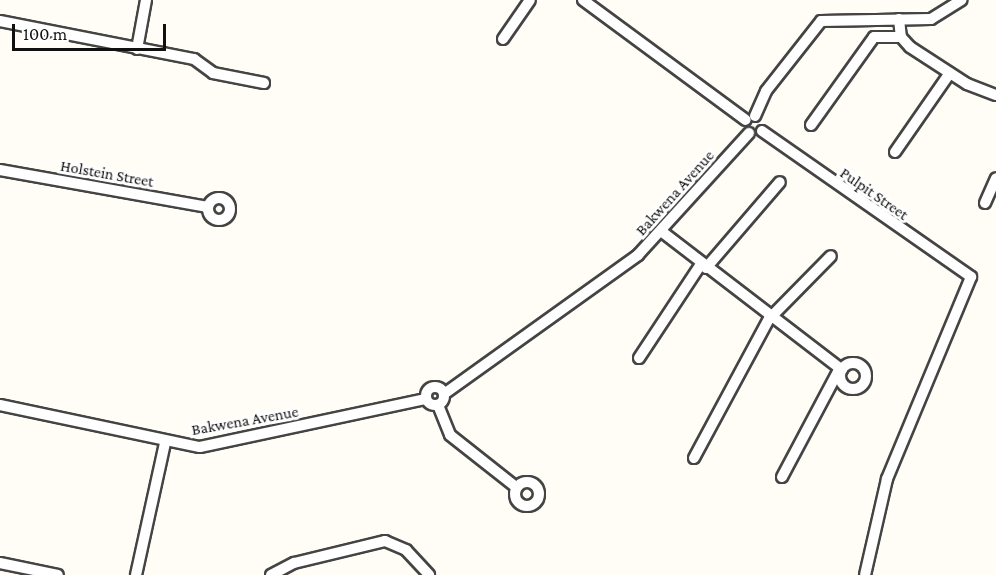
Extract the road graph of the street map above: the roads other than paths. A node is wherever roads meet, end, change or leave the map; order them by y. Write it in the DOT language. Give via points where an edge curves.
graph roads {
  1 [pos="146,0"];
  2 [pos="530,0"];
  3 [pos="583,0"];
  4 [pos="962,0"];
  5 [pos="899,19"];
  6 [pos="0,21"];
  7 [pos="901,37"];
  8 [pos="503,39"];
  9 [pos="136,48"];
  10 [pos="950,73"];
  11 [pos="264,82"];
  12 [pos="996,95"];
  13 [pos="751,118"];
  14 [pos="811,125"];
  15 [pos="762,131"];
  16 [pos="749,134"];
  17 [pos="895,152"];
  18 [pos="0,170"];
  19 [pos="996,178"];
  20 [pos="780,182"];
  21 [pos="985,203"];
  22 [pos="208,207"];
  23 [pos="661,231"];
  24 [pos="831,256"];
  25 [pos="704,266"];
  26 [pos="769,319"];
  27 [pos="639,357"];
  28 [pos="444,394"];
  29 [pos="426,399"];
  30 [pos="0,405"];
  31 [pos="438,405"];
  32 [pos="165,443"];
  33 [pos="694,458"];
  34 [pos="782,477"];
  35 [pos="517,488"];
  36 [pos="0,563"];
  37 [pos="57,575"];
  38 [pos="136,575"];
  39 [pos="271,575"];
  40 [pos="429,575"];
  41 [pos="865,575"];
  1 -- 9 [label="street"];
  2 -- 8 [label="street"];
  3 -- 13 [label="street"];
  4 -- 5 [label="street" via="931,19"];
  5 -- 7 [label="street"];
  5 -- 13 [label="street" via="834,18 818,23"];
  6 -- 9 [label="street"];
  7 -- 10 [label="street"];
  7 -- 14 [label="street" via="879,34 867,43"];
  9 -- 11 [label="street" via="194,59 213,73"];
  10 -- 12 [label="street"];
  10 -- 17 [label="street"];
  13 -- 15 [label="street" via="763,121"];
  13 -- 16 [label="street"];
  15 -- 16 [label="street"];
  15 -- 41 [label="street, Pulpit Street" via="970,277 887,479"];
  16 -- 23 [label="street, Bakwena Avenue"];
  18 -- 22 [label="street, Holstein Street"];
  19 -- 21 [label="street"];
  20 -- 25 [label="street"];
  23 -- 25 [label="street"];
  23 -- 28 [label="street, Bakwena Avenue" via="638,255 544,326"];
  24 -- 26 [label="street"];
  25 -- 26 [label="street"];
  25 -- 27 [label="street"];
  26 -- 33 [label="street"];
  26 -- 34 [label="street" via="841,369"];
  28 -- 29 [label="street, Bakwena Avenue" via="432,388"];
  28 -- 31 [label="street"];
  29 -- 31 [label="street"];
  29 -- 32 [label="street, Bakwena Avenue" via="210,445"];
  30 -- 32 [label="street, Bakwena Avenue"];
  31 -- 35 [label="street" via="450,435"];
  32 -- 38 [label="street"];
  36 -- 37 [label="street"];
  39 -- 40 [label="street" via="294,563 385,541 406,550"];
}
